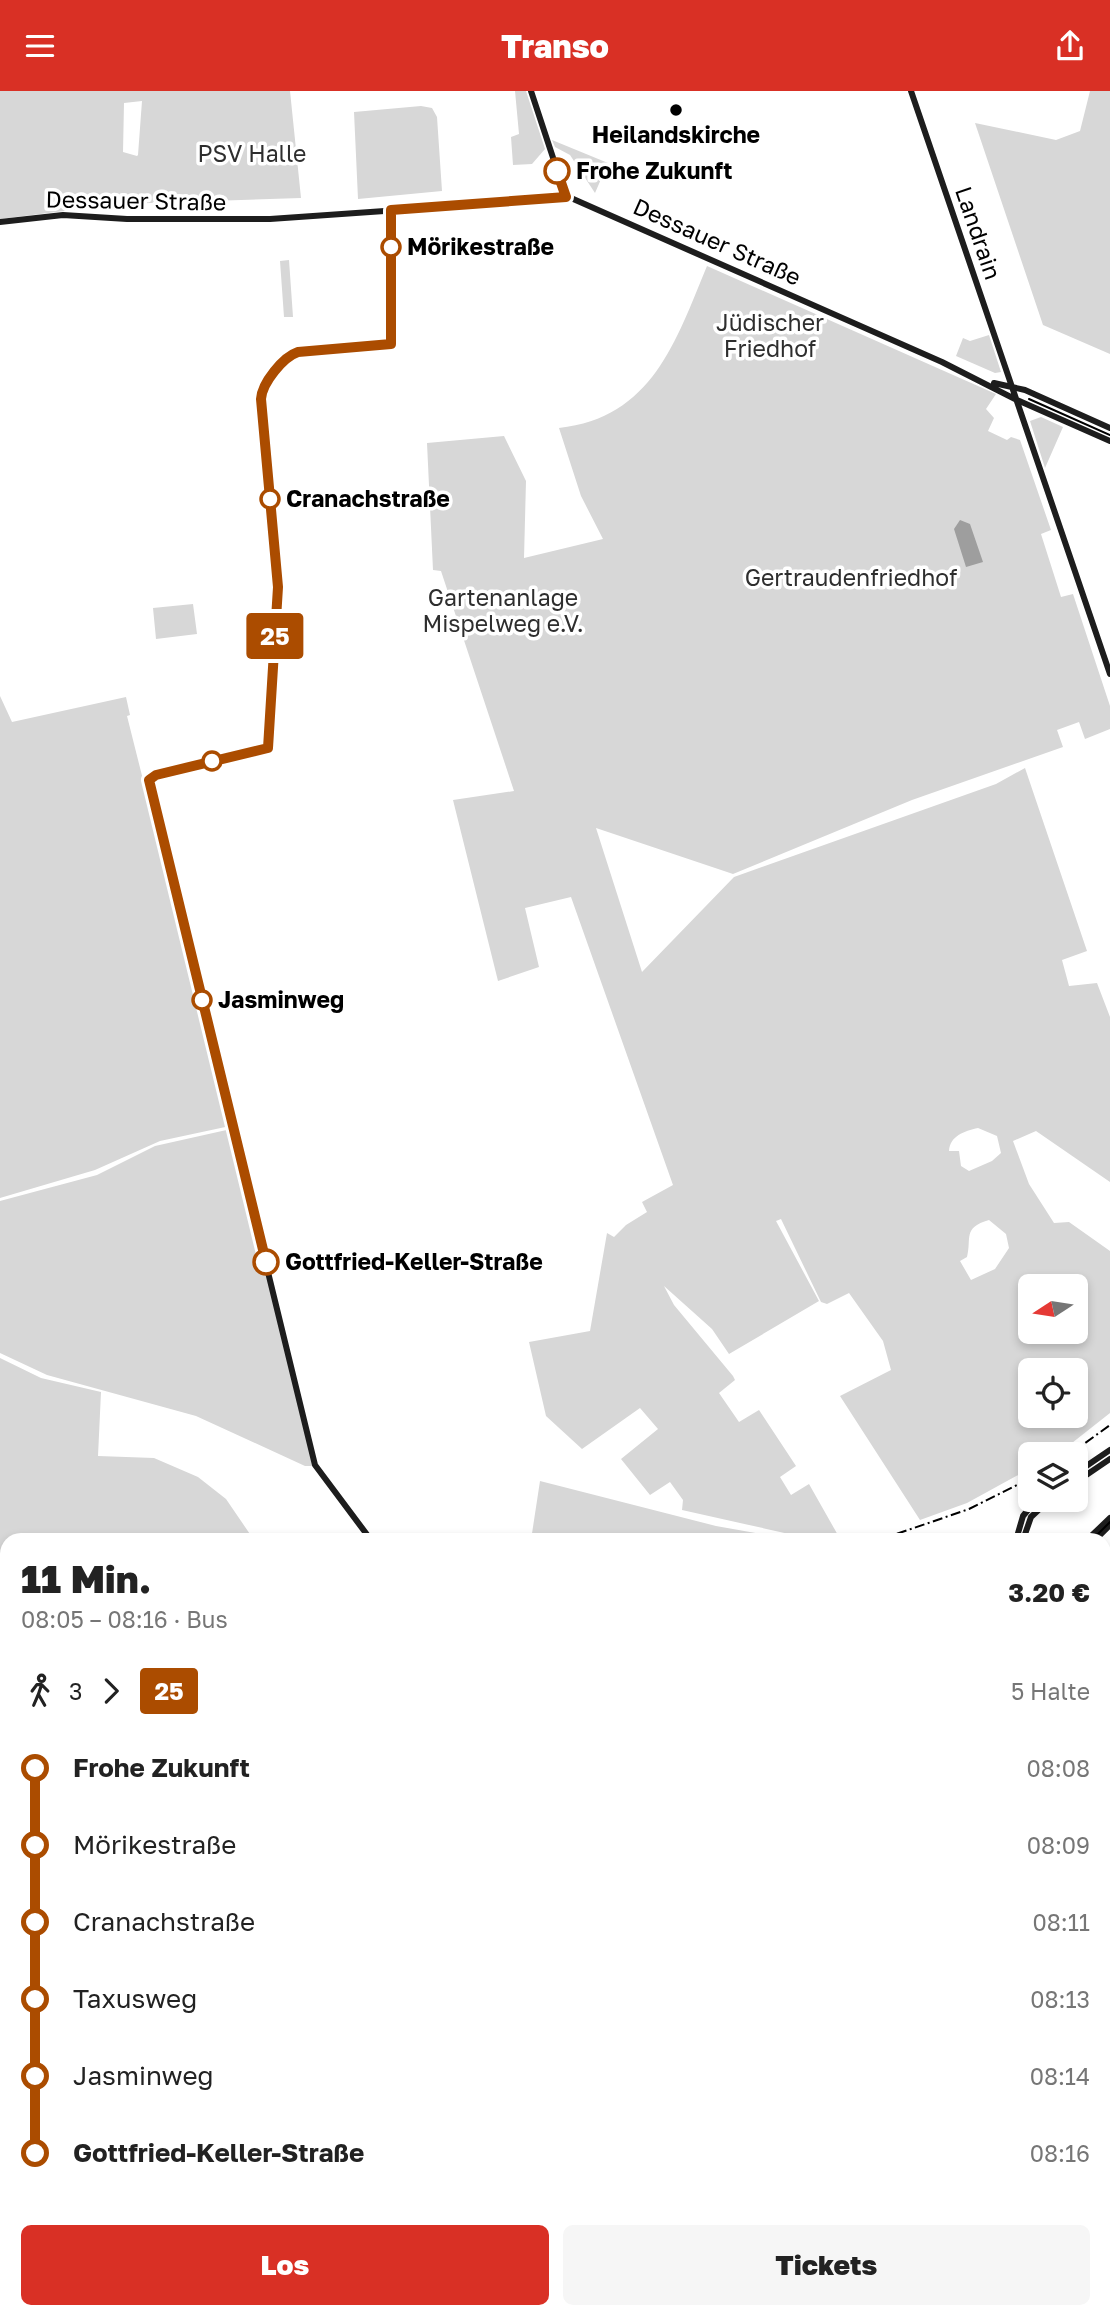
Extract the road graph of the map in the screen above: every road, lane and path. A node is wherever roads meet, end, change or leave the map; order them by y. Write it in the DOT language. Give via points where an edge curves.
graph roads {
  1 [pos="531,91"];
  2 [pos="911,91"];
  3 [pos="566,197"];
  4 [pos="391,210"];
  5 [pos="0,222"];
  6 [pos="988,383"];
  7 [pos="1013,386"];
  8 [pos="1031,392"];
  9 [pos="1017,400"];
  10 [pos="1110,428"];
  11 [pos="1110,441"];
  12 [pos="1110,674"];
  13 [pos="1110,1450"];
  14 [pos="1110,1459"];
  15 [pos="1088,1465"];
  16 [pos="1088,1474"];
  17 [pos="1026,1512"];
  18 [pos="1036,1512"];
  19 [pos="1110,1518"];
  20 [pos="366,1533"];
  21 [pos="1018,1533"];
  22 [pos="1025,1533"];
  23 [pos="1094,1533"];
  1 -- 3 [label="street"];
  2 -- 7 [label="street, Landrain"];
  3 -- 4 [label="street, Dessauer Straße"];
  3 -- 6 [label="street, Dessauer Straße"];
  4 -- 5 [label="street, Dessauer Straße" via="241,220 87,215"];
  4 -- 20 [label="street" via="391,344 291,354 263,389 278,587 268,748 151,777 149,784 315,1468"];
  6 -- 7 [label="street, Dessauer Straße"];
  6 -- 9 [label="street, Dessauer Straße"];
  7 -- 8 [label="street, Dessauer Straße"];
  7 -- 9 [label="street, Landrain"];
  8 -- 9 [label="street"];
  8 -- 10 [label="street, Dessauer Straße"];
  9 -- 11 [label="street, Dessauer Straße"];
  9 -- 12 [label="street"];
  13 -- 15 [label="street"];
  14 -- 16 [label="street"];
  17 -- 21 [label="street"];
  18 -- 22 [label="street"];
  19 -- 23 [label="street"];
}
